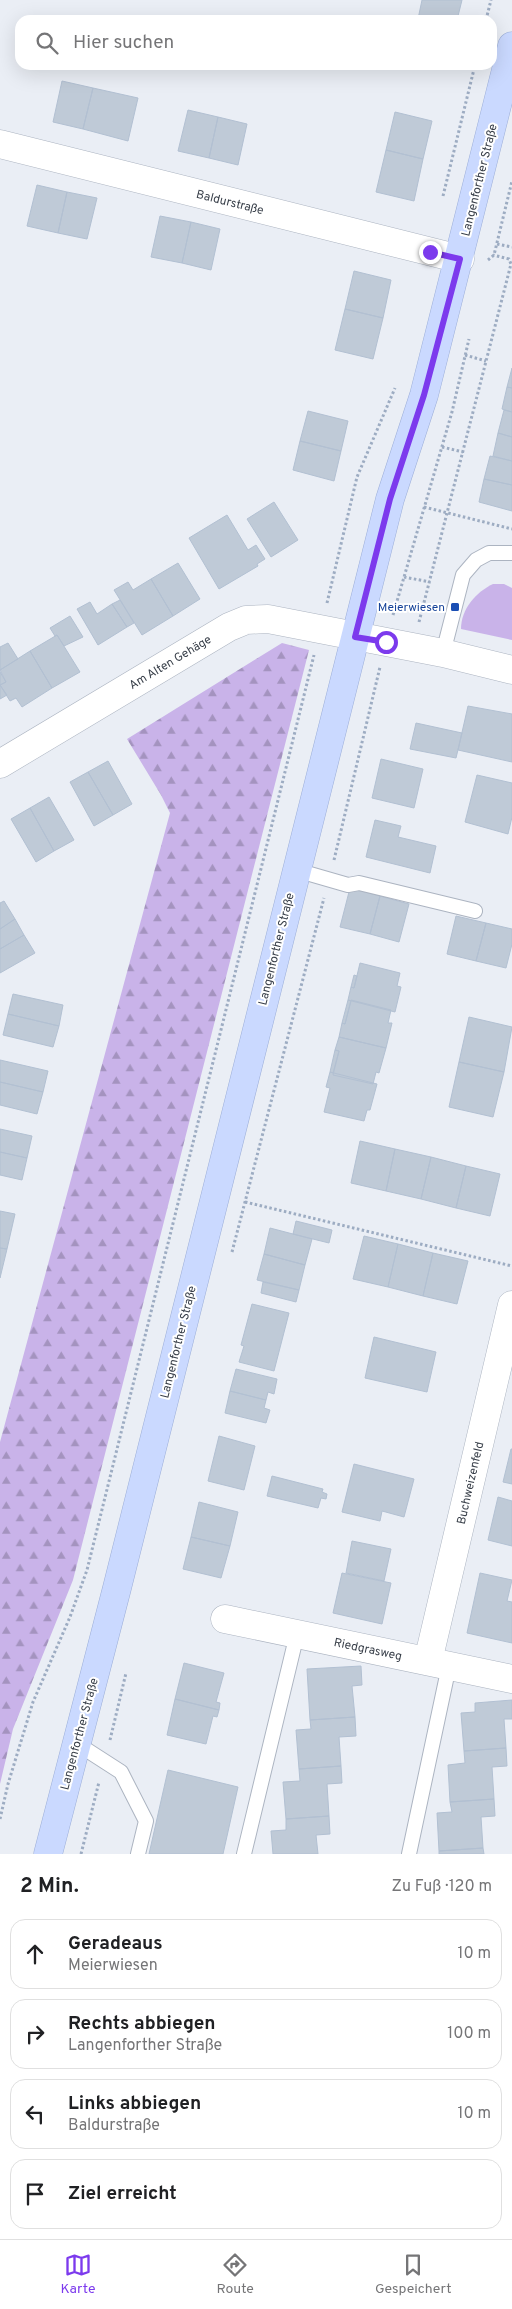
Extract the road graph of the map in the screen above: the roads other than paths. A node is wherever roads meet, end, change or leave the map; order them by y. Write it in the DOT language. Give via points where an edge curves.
graph roads {
  1 [pos="512,46"];
  2 [pos="0,144"];
  3 [pos="460,259"];
  4 [pos="512,553"];
  5 [pos="355,637"];
  6 [pos="443,653"];
  7 [pos="512,670"];
  8 [pos="0,764"];
  9 [pos="296,870"];
  10 [pos="474,911"];
  11 [pos="512,1305"];
  12 [pos="224,1619"];
  13 [pos="297,1634"];
  14 [pos="438,1664"];
  15 [pos="512,1679"];
  16 [pos="76,1743"];
  17 [pos="48,1854"];
  18 [pos="138,1854"];
  19 [pos="244,1854"];
  20 [pos="409,1854"];
  1 -- 3 [label="main road, Langenforther Straße"];
  2 -- 3 [label="street, Baldurstraße"];
  3 -- 5 [label="main road, Langenforther Straße" via="424,395 390,499"];
  4 -- 6 [label="lane" via="489,553 476,560 463,575"];
  5 -- 6 [label="street"];
  5 -- 8 [label="street, Am Alten Gehäge" via="268,619 246,620 229,627"];
  5 -- 9 [label="main road, Langenforther Straße"];
  6 -- 7 [label="street"];
  9 -- 10 [label="lane" via="348,885 359,883"];
  9 -- 16 [label="main road, Langenforther Straße"];
  11 -- 14 [label="street, Buchweizenfeld"];
  12 -- 13 [label="street, Riedgrasweg"];
  13 -- 14 [label="street, Riedgrasweg"];
  13 -- 19 [label="lane"];
  14 -- 15 [label="street, Riedgrasweg"];
  14 -- 20 [label="lane"];
  16 -- 17 [label="main road, Langenforther Straße"];
  16 -- 18 [label="lane" via="121,1772 146,1821"];
}
